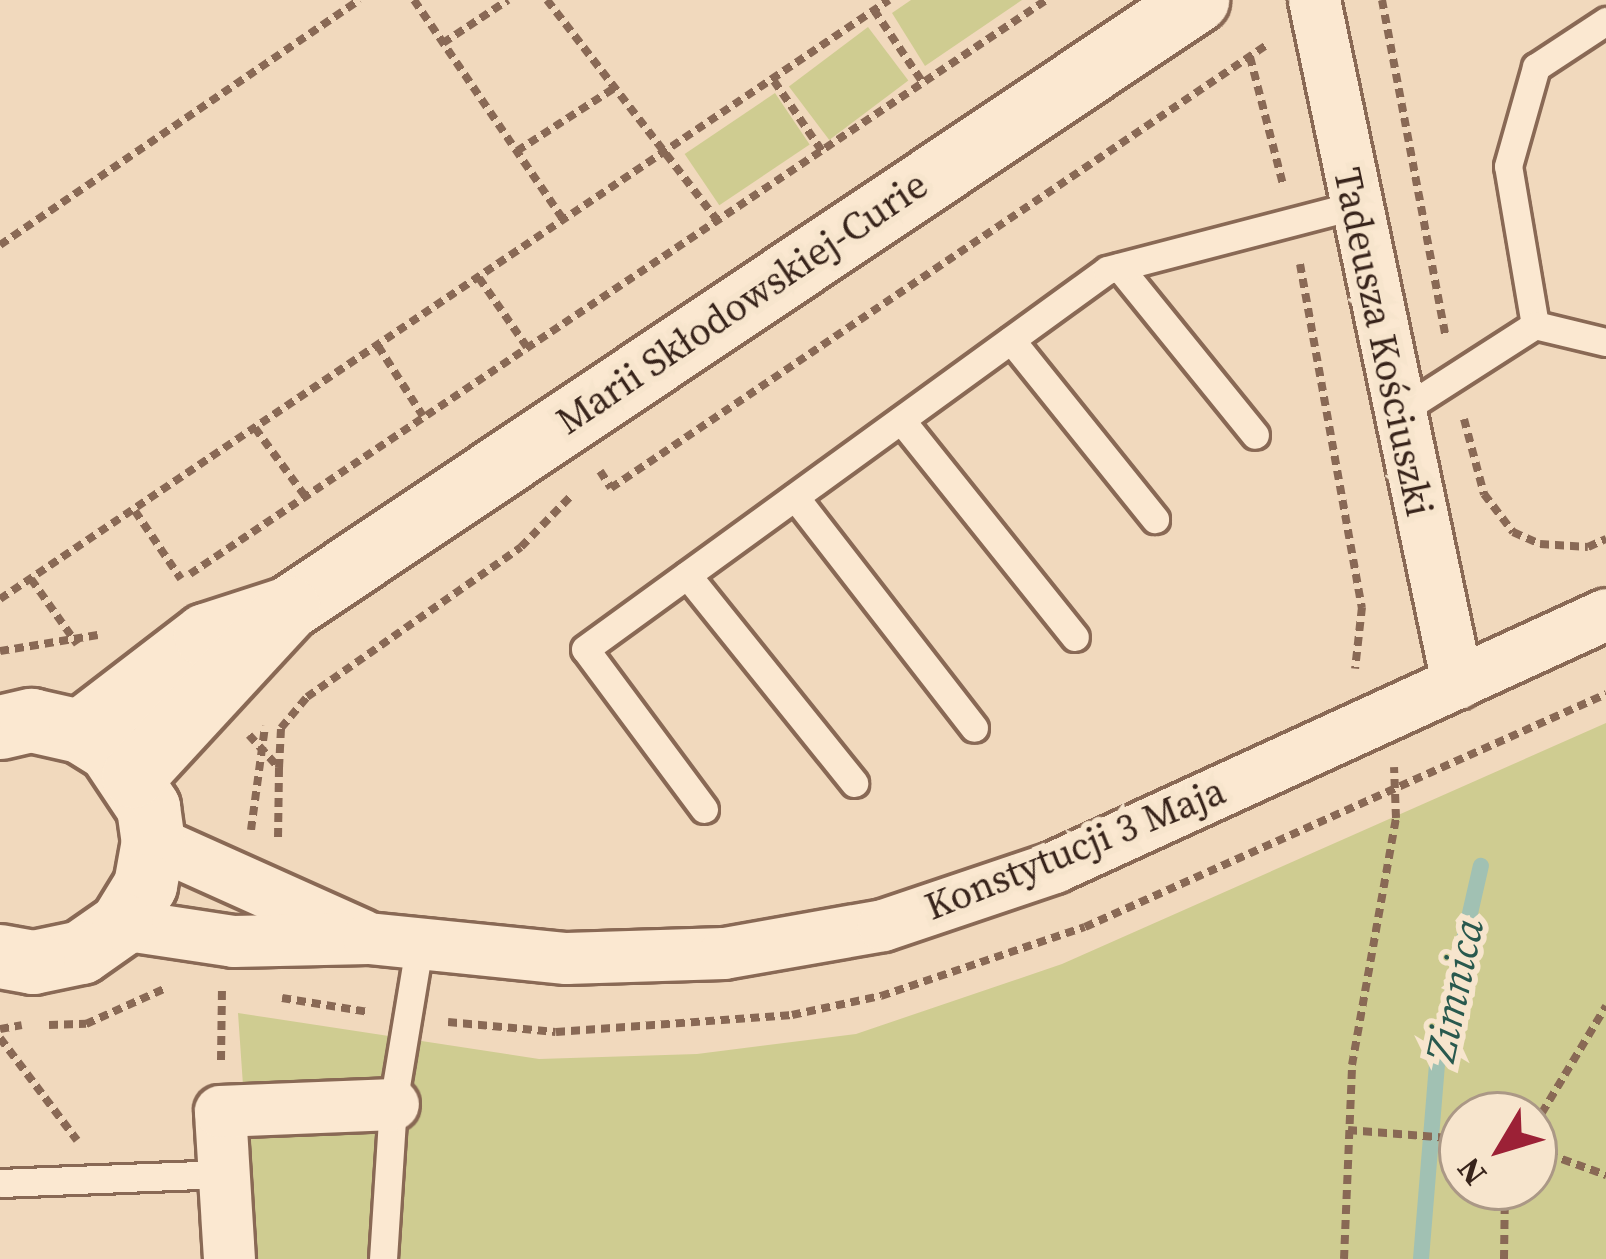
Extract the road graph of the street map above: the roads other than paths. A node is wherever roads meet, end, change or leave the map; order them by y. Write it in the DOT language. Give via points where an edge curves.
graph roads {
  1 [pos="1197,0"];
  2 [pos="1315,5"];
  3 [pos="1606,21"];
  4 [pos="1352,206"];
  5 [pos="1119,267"];
  6 [pos="1535,325"];
  7 [pos="1011,340"];
  8 [pos="1606,342"];
  9 [pos="1398,413"];
  10 [pos="902,420"];
  11 [pos="1255,435"];
  12 [pos="795,496"];
  13 [pos="1155,519"];
  14 [pos="687,575"];
  15 [pos="288,608"];
  16 [pos="1606,614"];
  17 [pos="1075,637"];
  18 [pos="1457,683"];
  19 [pos="0,727"];
  20 [pos="974,728"];
  21 [pos="80,731"];
  22 [pos="134,776"];
  23 [pos="854,782"];
  24 [pos="704,809"];
  25 [pos="153,841"];
  26 [pos="121,924"];
  27 [pos="368,938"];
  28 [pos="418,946"];
  29 [pos="0,956"];
  30 [pos="393,1103"];
  31 [pos="223,1174"];
  32 [pos="0,1184"];
  33 [pos="229,1259"];
  34 [pos="383,1259"];
  1 -- 15 [label="street, Marii Skłodowskiej-Curie"];
  2 -- 4 [label="street, Tadeusza Kościuszki"];
  3 -- 6 [label="lane" via="1536,67 1508,166"];
  4 -- 5 [label="lane"];
  4 -- 9 [label="street, Tadeusza Kościuszki"];
  5 -- 7 [label="lane"];
  5 -- 11 [label="lane"];
  6 -- 8 [label="lane"];
  6 -- 9 [label="lane"];
  7 -- 10 [label="lane"];
  7 -- 13 [label="lane"];
  9 -- 18 [label="street, Tadeusza Kościuszki"];
  10 -- 12 [label="lane"];
  10 -- 17 [label="lane"];
  12 -- 14 [label="lane"];
  12 -- 20 [label="lane"];
  14 -- 23 [label="lane"];
  14 -- 24 [label="lane" via="585,649"];
  15 -- 21 [label="street, Marii Skłodowskiej-Curie" via="206,635"];
  15 -- 22 [label="street, Marii Skłodowskiej-Curie"];
  16 -- 18 [label="street, Konstytucji 3 Maja"];
  18 -- 28 [label="street, Konstytucji 3 Maja" via="1054,867 883,925 724,953 566,958"];
  19 -- 21 [label="street" via="31,720"];
  21 -- 22 [label="street"];
  22 -- 25 [label="street"];
  25 -- 26 [label="street" via="145,885"];
  25 -- 27 [label="street, Konstytucji 3 Maja"];
  26 -- 27 [label="street, Konstytucji 3 Maja" via="259,942"];
  26 -- 29 [label="street" via="81,952 33,962"];
  27 -- 28 [label="street, Konstytucji 3 Maja"];
  28 -- 30 [label="lane"];
  30 -- 31 [label="street" via="220,1111"];
  30 -- 34 [label="lane"];
  31 -- 32 [label="lane"];
  31 -- 33 [label="street"];
}
